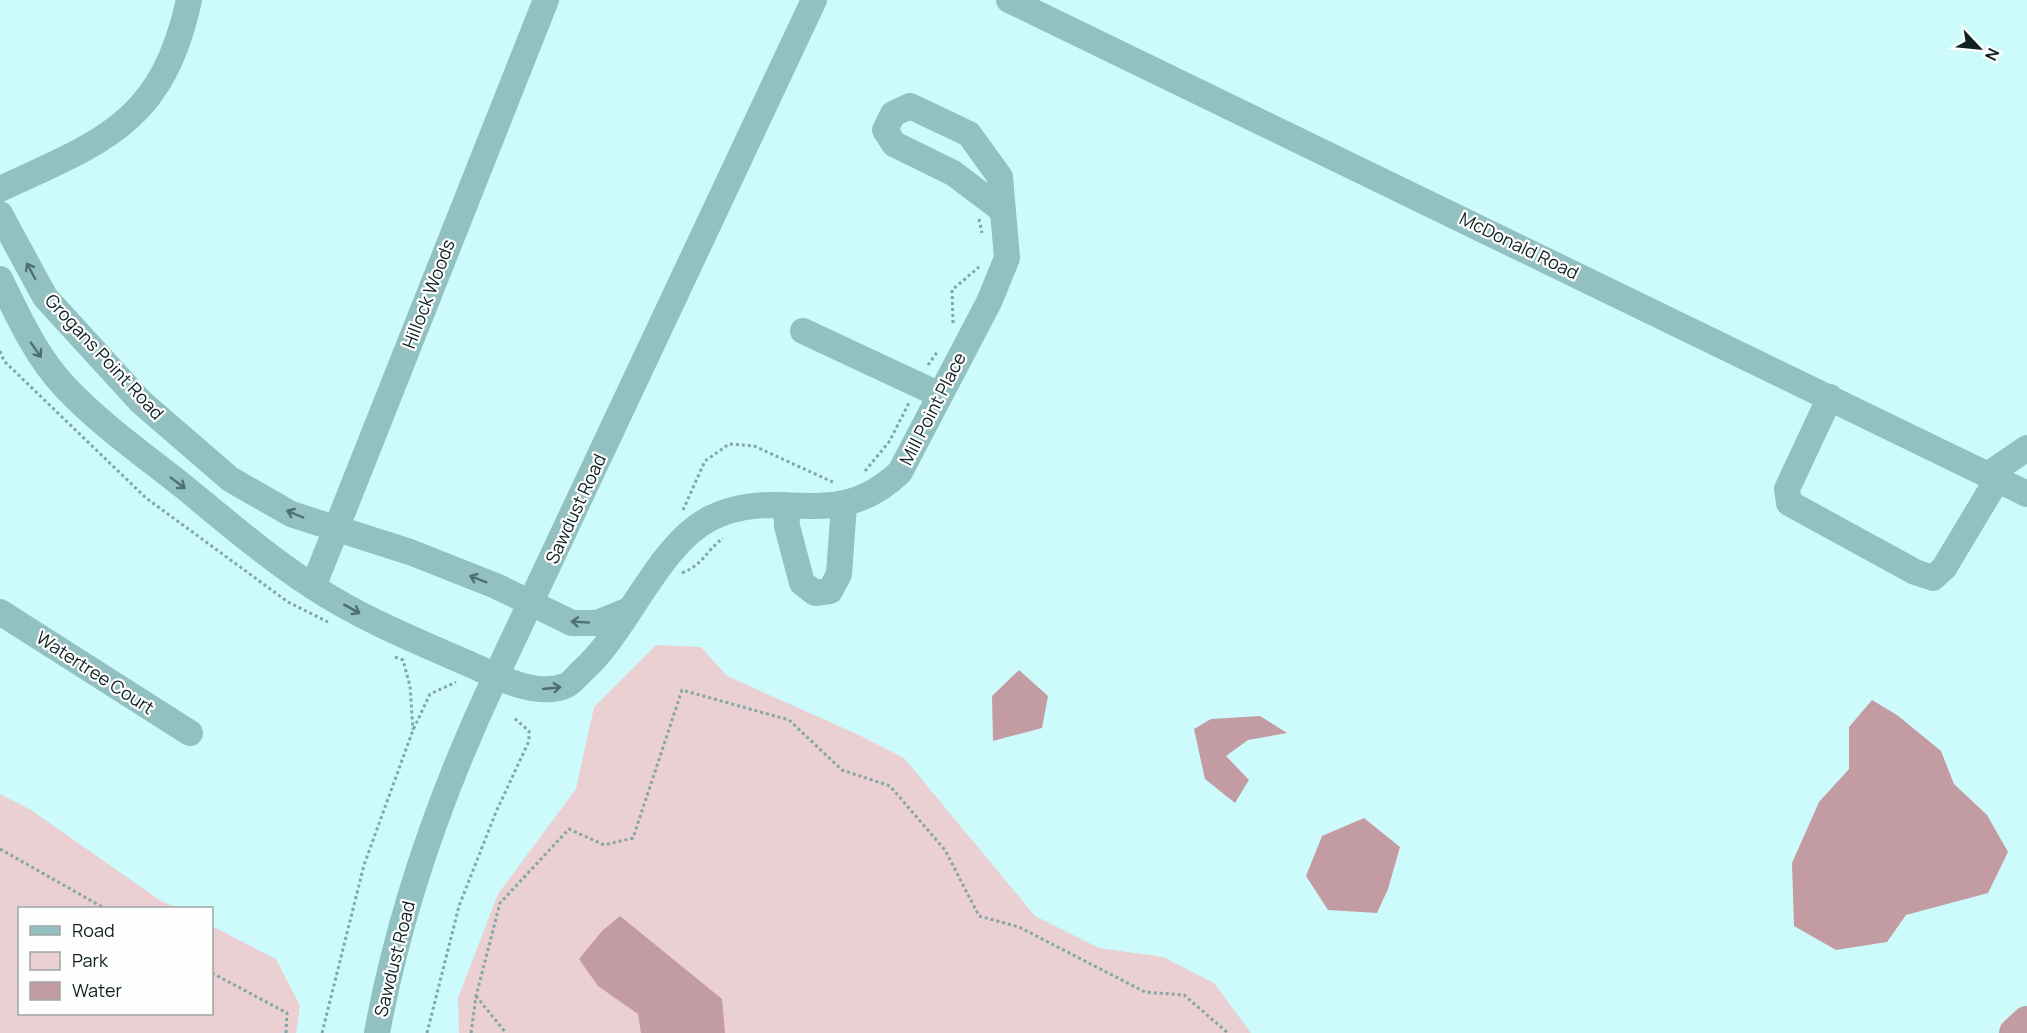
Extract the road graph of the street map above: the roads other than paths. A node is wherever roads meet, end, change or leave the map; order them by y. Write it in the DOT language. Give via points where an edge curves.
graph roads {
  1 [pos="189,0"];
  2 [pos="546,0"];
  3 [pos="814,0"];
  4 [pos="1009,0"];
  5 [pos="0,189"];
  6 [pos="0,214"];
  7 [pos="990,214"];
  8 [pos="0,279"];
  9 [pos="803,332"];
  10 [pos="929,390"];
  11 [pos="1830,397"];
  12 [pos="2027,448"];
  13 [pos="1993,476"];
  14 [pos="840,494"];
  15 [pos="2027,494"];
  16 [pos="786,505"];
  17 [pos="337,530"];
  18 [pos="313,587"];
  19 [pos="532,603"];
  20 [pos="629,610"];
  21 [pos="0,612"];
  22 [pos="496,675"];
  23 [pos="190,733"];
  24 [pos="377,1033"];
  1 -- 5 [label="street" via="167,66 150,96 129,120 101,141"];
  2 -- 17 [label="street, Hillock Woods"];
  3 -- 19 [label="street, Sawdust Road"];
  4 -- 11 [label="street, McDonald Road"];
  17 -- 6 [label="street, Grogans Point Road, one-way" via="291,514 230,479 141,402 45,297"];
  7 -- 7 [label="street, Mill Point Place" via="1000,177 969,134 910,106 893,114 885,130 894,144 953,173"];
  7 -- 10 [label="street, Mill Point Place" via="1007,229 1007,258 989,302"];
  8 -- 18 [label="street, Grogans Point Road, one-way" via="33,347 64,386 239,535"];
  9 -- 10 [label="street"];
  10 -- 14 [label="street, Mill Point Place" via="900,472 885,487 863,499"];
  11 -- 13 [label="street, McDonald Road"];
  11 -- 13 [label="street" via="1787,489 1790,502 1915,572 1933,578 1944,568"];
  12 -- 13 [label="street"];
  13 -- 15 [label="street, McDonald Road"];
  14 -- 16 [label="street, Mill Point Place"];
  14 -- 16 [label="street" via="839,574 830,591 815,593 802,583 787,526"];
  16 -- 20 [label="street, Mill Point Place" via="746,505 702,522 682,539"];
  17 -- 18 [label="street, Hillock Woods"];
  19 -- 17 [label="street, Grogans Point Road, one-way" via="410,552"];
  18 -- 22 [label="street, Grogans Point Road, one-way" via="378,624"];
  20 -- 19 [label="street, one-way" via="597,622 573,623"];
  19 -- 22 [label="street, Sawdust Road"];
  22 -- 20 [label="street, Mill Point Place, one-way" via="535,690 566,686 594,661"];
  21 -- 23 [label="street, Watertree Court"];
  22 -- 24 [label="street, Sawdust Road" via="425,844"];
}
